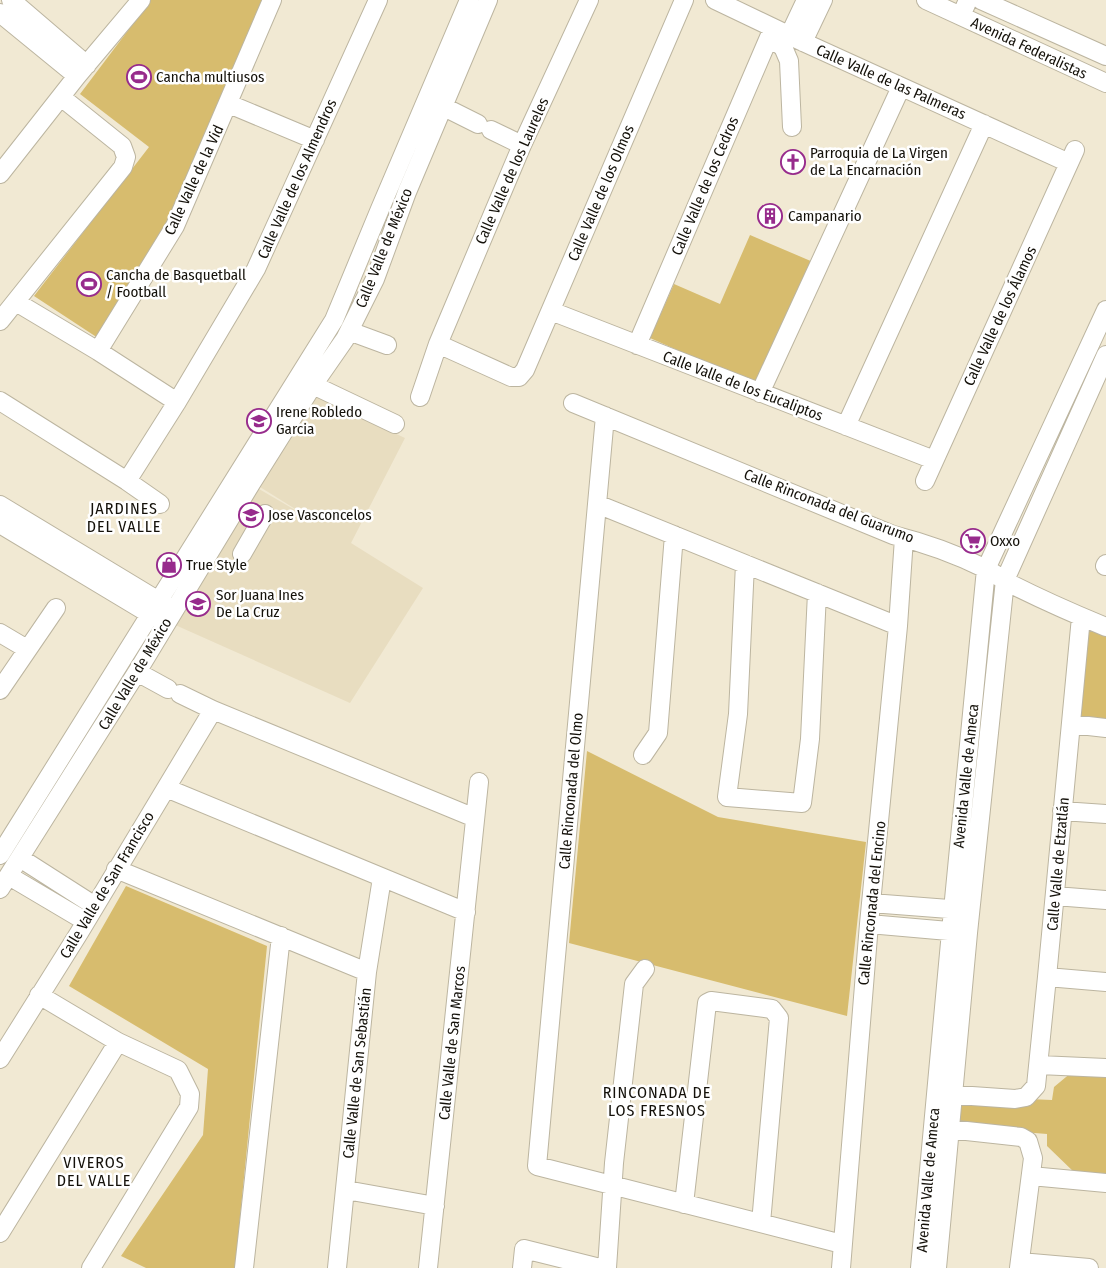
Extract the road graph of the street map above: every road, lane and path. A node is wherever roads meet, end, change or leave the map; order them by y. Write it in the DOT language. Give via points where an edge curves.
graph roads {
  1 [pos="141,0"];
  2 [pos="272,0"];
  3 [pos="378,0"];
  4 [pos="470,0"];
  5 [pos="488,0"];
  6 [pos="589,0"];
  7 [pos="684,0"];
  8 [pos="715,0"];
  9 [pos="806,0"];
  10 [pos="823,0"];
  11 [pos="968,0"];
  12 [pos="981,0"];
  13 [pos="933,1"];
  14 [pos="11,12"];
  15 [pos="961,16"];
  16 [pos="783,36"];
  17 [pos="1106,56"];
  18 [pos="82,71"];
  19 [pos="1106,83"];
  20 [pos="901,87"];
  21 [pos="61,97"];
  22 [pos="229,104"];
  23 [pos="442,106"];
  24 [pos="984,124"];
  25 [pos="792,127"];
  26 [pos="315,140"];
  27 [pos="522,145"];
  28 [pos="1072,156"];
  29 [pos="0,174"];
  30 [pos="390,185"];
  31 [pos="407,192"];
  32 [pos="16,302"];
  33 [pos="1106,310"];
  34 [pos="551,311"];
  35 [pos="0,321"];
  36 [pos="349,331"];
  37 [pos="438,344"];
  38 [pos="387,345"];
  39 [pos="637,345"];
  40 [pos="98,351"];
  41 [pos="1106,355"];
  42 [pos="313,385"];
  43 [pos="760,393"];
  44 [pos="420,397"];
  45 [pos="0,402"];
  46 [pos="177,402"];
  47 [pos="573,403"];
  48 [pos="605,416"];
  49 [pos="395,424"];
  50 [pos="846,426"];
  51 [pos="934,460"];
  52 [pos="127,481"];
  53 [pos="925,481"];
  54 [pos="160,504"];
  55 [pos="597,504"];
  56 [pos="0,505"];
  57 [pos="265,514"];
  58 [pos="228,520"];
  59 [pos="0,524"];
  60 [pos="254,534"];
  61 [pos="674,535"];
  62 [pos="904,538"];
  63 [pos="242,554"];
  64 [pos="745,564"];
  65 [pos="986,569"];
  66 [pos="1004,580"];
  67 [pos="817,593"];
  68 [pos="154,607"];
  69 [pos="56,608"];
  70 [pos="170,617"];
  71 [pos="1081,617"];
  72 [pos="898,626"];
  73 [pos="1106,627"];
  74 [pos="0,633"];
  75 [pos="27,649"];
  76 [pos="137,672"];
  77 [pos="0,690"];
  78 [pos="213,710"];
  79 [pos="1071,724"];
  80 [pos="1106,728"];
  81 [pos="643,755"];
  82 [pos="479,782"];
  83 [pos="166,788"];
  84 [pos="1062,810"];
  85 [pos="1106,814"];
  86 [pos="475,818"];
  87 [pos="0,855"];
  88 [pos="20,858"];
  89 [pos="116,869"];
  90 [pos="382,878"];
  91 [pos="4,882"];
  92 [pos="1055,896"];
  93 [pos="1106,900"];
  94 [pos="871,902"];
  95 [pos="95,906"];
  96 [pos="961,910"];
  97 [pos="466,912"];
  98 [pos="85,921"];
  99 [pos="869,924"];
  100 [pos="959,932"];
  101 [pos="281,936"];
  102 [pos="645,969"];
  103 [pos="367,972"];
  104 [pos="1048,977"];
  105 [pos="1106,982"];
  106 [pos="39,995"];
  107 [pos="118,1042"];
  108 [pos="0,1059"];
  109 [pos="1039,1065"];
  110 [pos="1106,1068"];
  111 [pos="944,1094"];
  112 [pos="941,1129"];
  113 [pos="1031,1176"];
  114 [pos="1106,1184"];
  115 [pos="614,1186"];
  116 [pos="346,1190"];
  117 [pos="684,1204"];
  118 [pos="435,1206"];
  119 [pos="762,1223"];
  120 [pos="0,1233"];
  121 [pos="842,1244"];
  122 [pos="1019,1265"];
  123 [pos="92,1268"];
  124 [pos="244,1268"];
  125 [pos="337,1268"];
  126 [pos="428,1268"];
  127 [pos="522,1268"];
  128 [pos="600,1268"];
  129 [pos="607,1268"];
  130 [pos="841,1268"];
  131 [pos="920,1268"];
  132 [pos="937,1268"];
  133 [pos="1089,1268"];
  1 -- 18 [label="street"];
  2 -- 22 [label="street, Calle Valle de la Vid"];
  3 -- 26 [label="street, Calle Valle de los Almendros"];
  4 -- 30 [label="street, Calle Valle de México"];
  5 -- 23 [label="street, Calle Valle de México"];
  6 -- 27 [label="street, Calle Valle de los Laureles"];
  7 -- 34 [label="street, Calle Valle de los Olmos"];
  8 -- 16 [label="street, Calle Valle de las Palmeras"];
  9 -- 16 [label="street, Calle Valle de los Cedros"];
  10 -- 16 [label="street, Calle Valle de los Cedros"];
  11 -- 15 [label="street"];
  12 -- 17 [label="street, Avenida Federalistas"];
  13 -- 15 [label="street, Avenida Federalistas"];
  14 -- 18 [label="street"];
  15 -- 19 [label="street, Avenida Federalistas"];
  16 -- 20 [label="street, Calle Valle de las Palmeras"];
  16 -- 25 [label="street" via="783,47 789,61"];
  16 -- 39 [label="street, Calle Valle de los Cedros"];
  18 -- 21 [label="street"];
  20 -- 24 [label="street, Calle Valle de las Palmeras"];
  20 -- 43 [label="street"];
  21 -- 29 [label="street"];
  21 -- 32 [label="street" via="122,146 126,157 123,167"];
  22 -- 26 [label="street"];
  22 -- 40 [label="street, Calle Valle de la Vid" via="175,226"];
  23 -- 27 [label="street"];
  23 -- 31 [label="street, Calle Valle de México"];
  24 -- 28 [label="street, Calle Valle de las Palmeras"];
  24 -- 50 [label="street"];
  26 -- 46 [label="street, Calle Valle de los Almendros" via="256,269"];
  27 -- 37 [label="street, Calle Valle de los Laureles"];
  28 -- 51 [label="street, Calle Valle de los Álamos"];
  30 -- 31 [label="street"];
  30 -- 68 [label="street, Calle Valle de México" via="334,320"];
  31 -- 36 [label="street, Calle Valle de México" via="375,279"];
  32 -- 35 [label="street"];
  32 -- 40 [label="street"];
  33 -- 65 [label="street, Avenida Valle de Ameca"];
  34 -- 37 [label="street, Calle Valle de los Olmos" via="519,377 511,377"];
  34 -- 39 [label="street, Calle Valle de los Eucaliptos"];
  36 -- 38 [label="street"];
  36 -- 42 [label="street, Calle Valle de México"];
  37 -- 44 [label="street, Calle Valle de los Laureles"];
  39 -- 43 [label="street, Calle Valle de los Eucaliptos"];
  40 -- 46 [label="street"];
  41 -- 66 [label="street, Avenida Valle de Ameca"];
  42 -- 49 [label="street"];
  42 -- 58 [label="street, Calle Valle de México"];
  43 -- 50 [label="street, Calle Valle de los Eucaliptos"];
  45 -- 52 [label="street"];
  46 -- 52 [label="street, Calle Valle de los Almendros"];
  47 -- 48 [label="street, Calle Rinconada del Guarumo"];
  48 -- 55 [label="street, Calle Rinconada del Olmo"];
  48 -- 62 [label="street, Calle Rinconada del Guarumo"];
  50 -- 51 [label="street, Calle Valle de los Eucaliptos"];
  51 -- 53 [label="street, Calle Valle de los Álamos"];
  52 -- 54 [label="street"];
  55 -- 61 [label="street"];
  55 -- 115 [label="street, Calle Rinconada del Olmo" via="537,1166"];
  56 -- 68 [label="street"];
  57 -- 60 [label="street"];
  58 -- 60 [label="street"];
  58 -- 70 [label="street, Calle Valle de México"];
  59 -- 68 [label="street"];
  60 -- 63 [label="street"];
  61 -- 64 [label="street"];
  61 -- 81 [label="street" via="658,733"];
  62 -- 65 [label="street, Calle Rinconada del Guarumo"];
  62 -- 72 [label="street, Calle Rinconada del Encino"];
  64 -- 67 [label="street"];
  64 -- 67 [label="street" via="738,714 727,797 802,803 810,739"];
  65 -- 66 [label="street, Calle Rinconada del Guarumo"];
  65 -- 96 [label="street, Avenida Valle de Ameca"];
  66 -- 71 [label="street, Calle Rinconada del Guarumo"];
  66 -- 96 [label="street, Avenida Valle de Ameca"];
  67 -- 72 [label="street"];
  68 -- 70 [label="street"];
  68 -- 87 [label="street, Calle Valle de México"];
  69 -- 75 [label="street"];
  70 -- 76 [label="street, Calle Valle de México"];
  71 -- 73 [label="street, Calle Rinconada del Guarumo"];
  71 -- 79 [label="street, Calle Valle de Etzatlán"];
  72 -- 94 [label="street, Calle Rinconada del Encino"];
  74 -- 75 [label="street"];
  75 -- 77 [label="street"];
  76 -- 78 [label="street"];
  76 -- 88 [label="street, Calle Valle de México"];
  78 -- 83 [label="street, Calle Valle de San Francisco"];
  78 -- 86 [label="street"];
  79 -- 80 [label="street"];
  79 -- 84 [label="street, Calle Valle de Etzatlán"];
  82 -- 86 [label="street, Calle Valle de San Marcos"];
  83 -- 89 [label="street, Calle Valle de San Francisco"];
  83 -- 90 [label="street"];
  84 -- 85 [label="street"];
  84 -- 92 [label="street, Calle Valle de Etzatlán"];
  86 -- 97 [label="street, Calle Valle de San Marcos"];
  88 -- 91 [label="street, Calle Valle de México"];
  88 -- 95 [label="street"];
  89 -- 95 [label="street, Calle Valle de San Francisco"];
  89 -- 101 [label="street"];
  90 -- 97 [label="street"];
  90 -- 103 [label="street, Calle Valle de San Sebastián"];
  91 -- 98 [label="street"];
  92 -- 93 [label="street"];
  92 -- 104 [label="street, Calle Valle de Etzatlán"];
  94 -- 96 [label="street"];
  94 -- 99 [label="street, Calle Rinconada del Encino"];
  95 -- 98 [label="street, Calle Valle de San Francisco"];
  96 -- 100 [label="street, Avenida Valle de Ameca"];
  97 -- 118 [label="street, Calle Valle de San Marcos"];
  98 -- 106 [label="street, Calle Valle de San Francisco"];
  99 -- 100 [label="street"];
  99 -- 121 [label="street, Calle Rinconada del Encino"];
  100 -- 111 [label="street, Avenida Valle de Ameca"];
  101 -- 103 [label="street"];
  101 -- 124 [label="street"];
  102 -- 115 [label="street" via="634,984"];
  103 -- 116 [label="street, Calle Valle de San Sebastián"];
  104 -- 105 [label="street"];
  104 -- 109 [label="street, Calle Valle de Etzatlán"];
  106 -- 107 [label="street"];
  106 -- 108 [label="street, Calle Valle de San Francisco"];
  107 -- 120 [label="street"];
  107 -- 123 [label="street" via="178,1070 190,1094 189,1107"];
  109 -- 110 [label="street"];
  109 -- 111 [label="street, Calle Valle de Etzatlán" via="1036,1086 1026,1097"];
  111 -- 112 [label="street, Avenida Valle de Ameca"];
  112 -- 113 [label="street" via="1021,1137 1031,1148"];
  112 -- 131 [label="street, Avenida Valle de Ameca"];
  112 -- 132 [label="street, Avenida Valle de Ameca"];
  113 -- 114 [label="street"];
  113 -- 122 [label="street"];
  115 -- 117 [label="street"];
  115 -- 129 [label="street"];
  116 -- 118 [label="street"];
  116 -- 125 [label="street, Calle Valle de San Sebastián"];
  117 -- 119 [label="street"];
  117 -- 119 [label="street" via="707,1003 772,1010 779,1018"];
  118 -- 126 [label="street, Calle Valle de San Marcos"];
  119 -- 121 [label="street"];
  121 -- 130 [label="street, Calle Rinconada del Encino"];
  122 -- 133 [label="street"];
  127 -- 128 [label="street" via="524,1249"];
}
